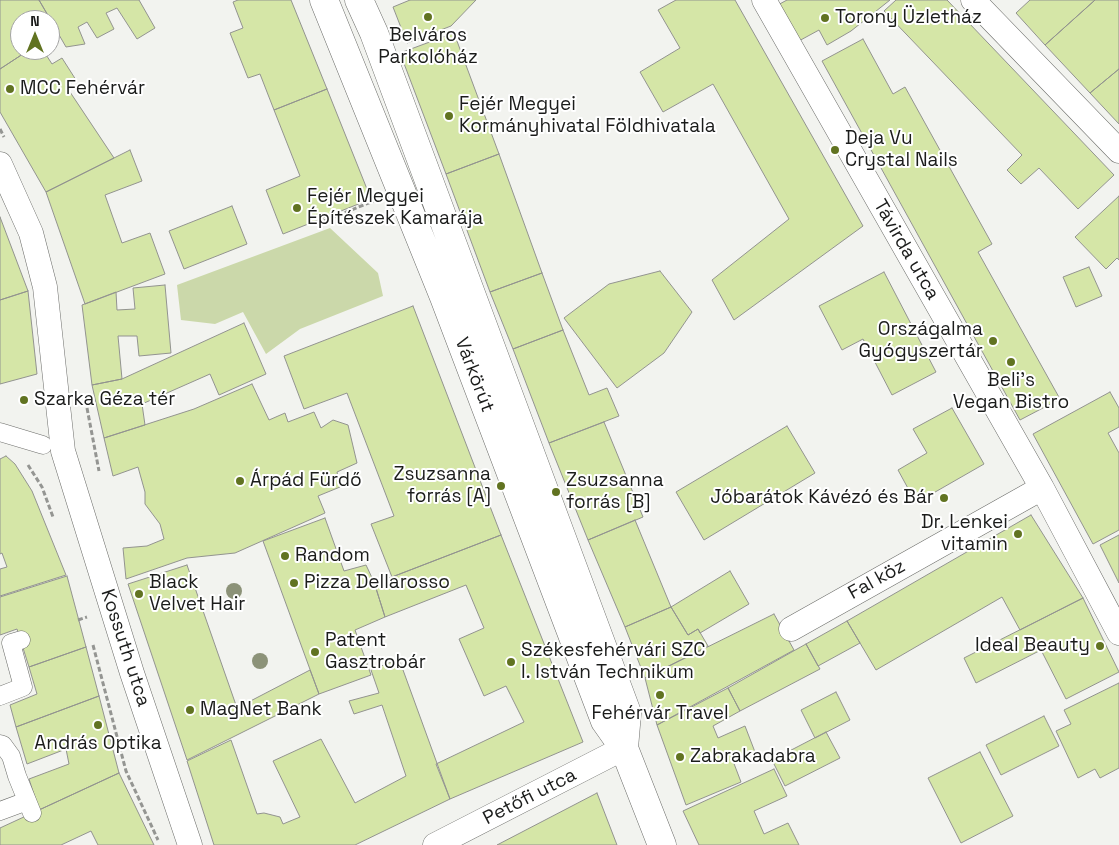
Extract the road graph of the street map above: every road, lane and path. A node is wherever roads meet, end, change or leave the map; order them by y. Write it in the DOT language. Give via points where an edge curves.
graph roads {
  1 [pos="324,0"];
  2 [pos="359,0"];
  3 [pos="764,0"];
  4 [pos="973,0"];
  5 [pos="1119,151"];
  6 [pos="0,164"];
  7 [pos="379,199"];
  8 [pos="324,221"];
  9 [pos="0,432"];
  10 [pos="53,448"];
  11 [pos="24,459"];
  12 [pos="1042,488"];
  13 [pos="54,521"];
  14 [pos="83,608"];
  15 [pos="88,627"];
  16 [pos="791,629"];
  17 [pos="1119,633"];
  18 [pos="91,636"];
  19 [pos="10,643"];
  20 [pos="0,696"];
  21 [pos="0,744"];
  22 [pos="624,748"];
  23 [pos="0,811"];
  24 [pos="160,845"];
  25 [pos="190,845"];
  26 [pos="435,845"];
  27 [pos="662,845"];
  1 -- 22 [label="street, Várkörút" via="444,297 604,721"];
  2 -- 22 [label="street, Várkörút" via="627,714"];
  3 -- 12 [label="street, Távirda utca"];
  4 -- 5 [label="street"];
  6 -- 10 [label="street, Kossuth utca" via="31,233 46,287"];
  7 -- 8 [label="path"];
  9 -- 10 [label="street"];
  10 -- 25 [label="street, Kossuth utca"];
  11 -- 13 [label="path" via="42,487"];
  12 -- 16 [label="street, Fal köz"];
  12 -- 17 [label="street, Távirda utca"];
  14 -- 15 [label="path"];
  18 -- 24 [label="path" via="126,771"];
  19 -- 20 [label="street" via="24,687"];
  21 -- 23 [label="street" via="11,756 30,807"];
  22 -- 26 [label="street, Petőfi utca"];
  22 -- 27 [label="street, Várkörút"];
}
